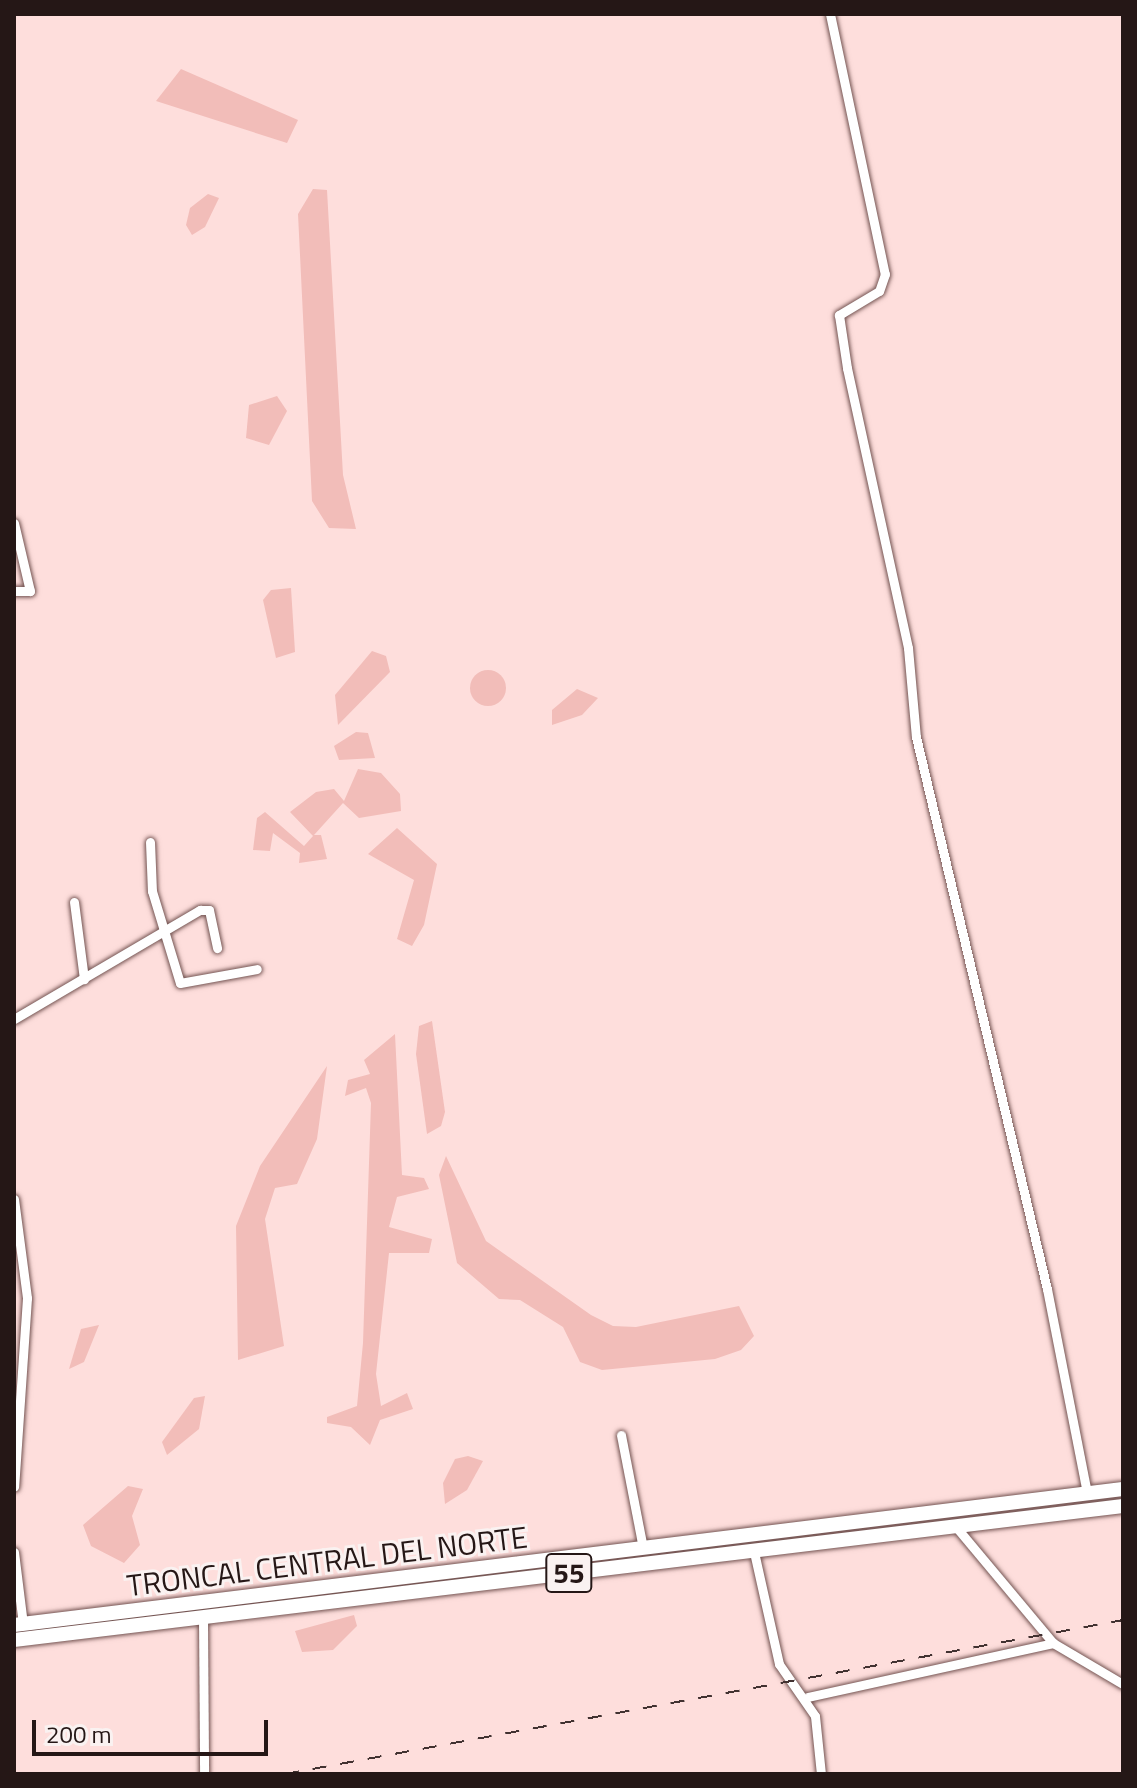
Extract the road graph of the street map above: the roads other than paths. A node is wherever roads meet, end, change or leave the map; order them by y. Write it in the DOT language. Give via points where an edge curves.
graph roads {
  1 [pos="830,14"];
  2 [pos="14,523"];
  3 [pos="14,591"];
  4 [pos="150,842"];
  5 [pos="74,902"];
  6 [pos="168,928"];
  7 [pos="217,948"];
  8 [pos="257,969"];
  9 [pos="84,979"];
  10 [pos="14,1019"];
  11 [pos="14,1199"];
  12 [pos="621,1435"];
  13 [pos="14,1487"];
  14 [pos="1123,1489"];
  15 [pos="1087,1493"];
  16 [pos="1123,1506"];
  17 [pos="957,1528"];
  18 [pos="643,1548"];
  19 [pos="14,1552"];
  20 [pos="754,1552"];
  21 [pos="203,1617"];
  22 [pos="18,1624"];
  23 [pos="14,1640"];
  24 [pos="1053,1643"];
  25 [pos="1123,1684"];
  26 [pos="808,1697"];
  27 [pos="204,1774"];
  28 [pos="821,1774"];
  1 -- 15 [label="street" via="885,274 879,291 839,315 847,368 908,648 916,737 1047,1289"];
  2 -- 3 [label="street" via="30,591"];
  4 -- 6 [label="street" via="152,891"];
  5 -- 9 [label="street"];
  6 -- 7 [label="street" via="204,908"];
  6 -- 8 [label="street" via="180,983"];
  6 -- 9 [label="street"];
  9 -- 10 [label="street"];
  11 -- 13 [label="street" via="27,1298"];
  12 -- 18 [label="street"];
  14 -- 15 [label="highway, TRONCAL CENTRAL DEL NORTE / 55"];
  15 -- 18 [label="highway, TRONCAL CENTRAL DEL NORTE / 55"];
  16 -- 17 [label="highway, TRONCAL CENTRAL DEL NORTE / 55"];
  17 -- 20 [label="highway, TRONCAL CENTRAL DEL NORTE / 55"];
  17 -- 24 [label="street"];
  18 -- 22 [label="highway, TRONCAL CENTRAL DEL NORTE / 55"];
  19 -- 22 [label="street"];
  20 -- 21 [label="highway, TRONCAL CENTRAL DEL NORTE / 55"];
  20 -- 26 [label="street" via="779,1664"];
  21 -- 23 [label="highway, TRONCAL CENTRAL DEL NORTE / 55"];
  21 -- 27 [label="street"];
  24 -- 25 [label="street"];
  24 -- 26 [label="street"];
  26 -- 28 [label="street"];
}
